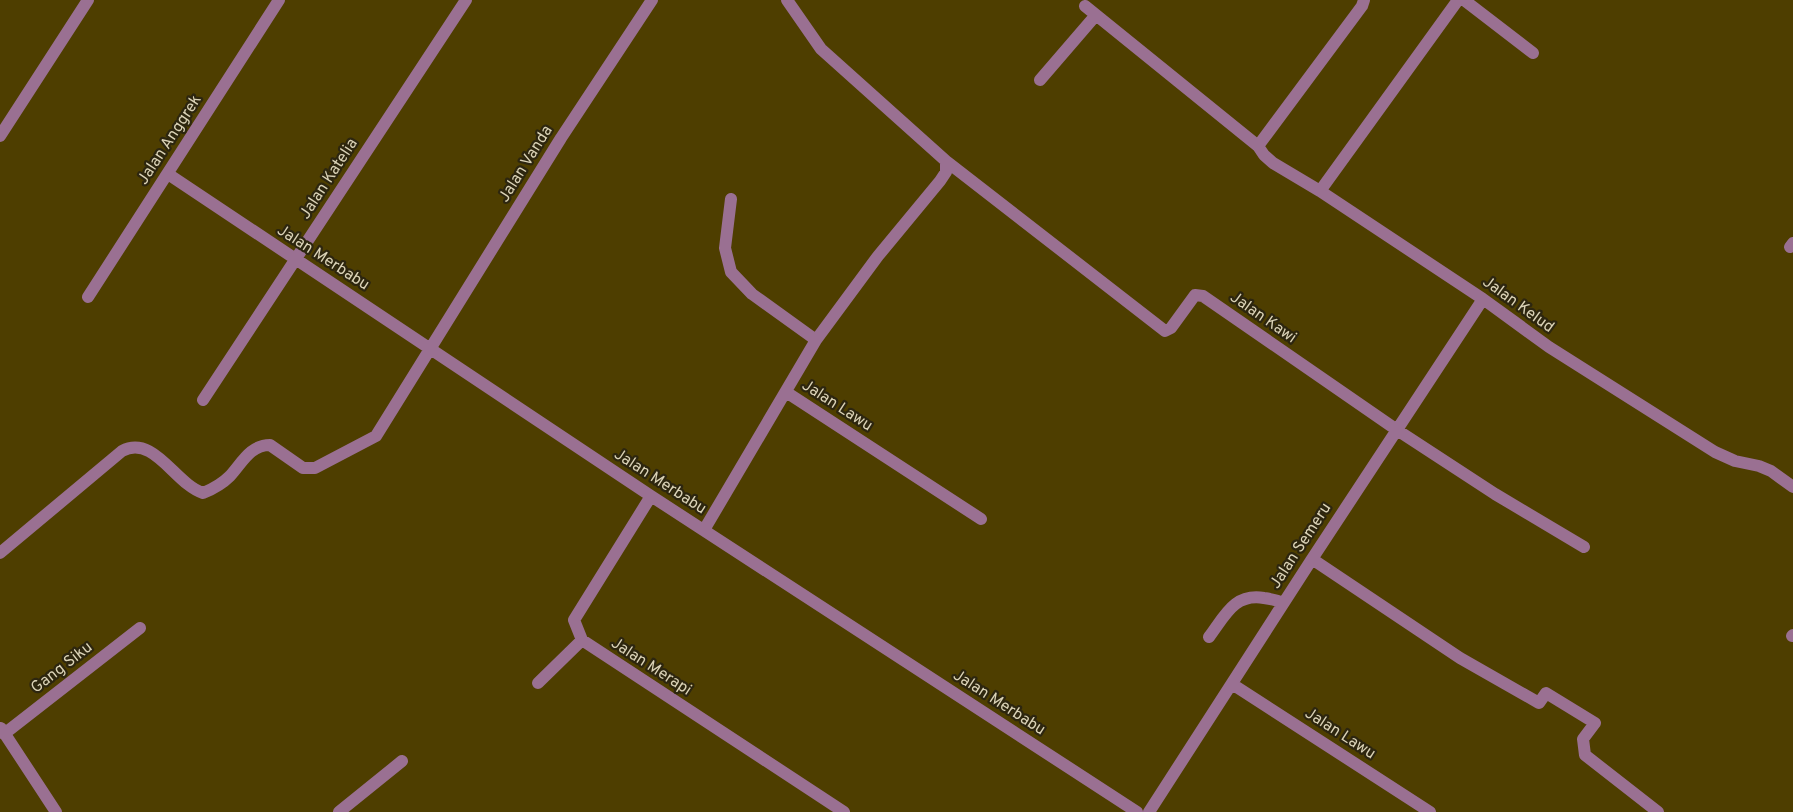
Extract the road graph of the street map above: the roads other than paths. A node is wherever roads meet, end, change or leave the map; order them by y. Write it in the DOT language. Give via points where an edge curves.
graph roads {
  1 [pos="88,0"];
  2 [pos="279,0"];
  3 [pos="466,0"];
  4 [pos="652,0"];
  5 [pos="787,0"];
  6 [pos="1364,0"];
  7 [pos="1458,0"];
  8 [pos="1464,0"];
  9 [pos="1085,6"];
  10 [pos="1096,15"];
  11 [pos="1533,53"];
  12 [pos="1040,80"];
  13 [pos="0,136"];
  14 [pos="1258,146"];
  15 [pos="946,161"];
  16 [pos="168,174"];
  17 [pos="1320,191"];
  18 [pos="731,199"];
  19 [pos="296,260"];
  20 [pos="88,297"];
  21 [pos="1483,299"];
  22 [pos="816,340"];
  23 [pos="431,348"];
  24 [pos="786,392"];
  25 [pos="202,400"];
  26 [pos="1397,430"];
  27 [pos="1793,487"];
  28 [pos="651,496"];
  29 [pos="980,519"];
  30 [pos="704,530"];
  31 [pos="1584,547"];
  32 [pos="0,553"];
  33 [pos="1312,559"];
  34 [pos="1283,603"];
  35 [pos="140,628"];
  36 [pos="1208,637"];
  37 [pos="582,640"];
  38 [pos="538,683"];
  39 [pos="1232,684"];
  40 [pos="2,731"];
  41 [pos="402,761"];
  42 [pos="56,812"];
  43 [pos="338,812"];
  44 [pos="844,812"];
  45 [pos="1137,812"];
  46 [pos="1149,812"];
  47 [pos="1430,812"];
  48 [pos="1658,812"];
  1 -- 13 [label="street"];
  2 -- 16 [label="street, Jalan Anggrek"];
  3 -- 19 [label="street, Jalan Katelia"];
  4 -- 23 [label="street, Jalan Vanda" via="561,138"];
  5 -- 15 [label="street" via="821,49"];
  6 -- 14 [label="street"];
  7 -- 17 [label="street"];
  8 -- 11 [label="street"];
  9 -- 10 [label="street, Jalan Kelud"];
  10 -- 12 [label="street"];
  10 -- 14 [label="street, Jalan Kelud"];
  14 -- 17 [label="street, Jalan Kelud" via="1273,163"];
  15 -- 22 [label="street" via="946,172 940,181 878,256"];
  15 -- 26 [label="street, Jalan Kawi" via="1165,331 1171,328 1195,294 1203,296"];
  16 -- 19 [label="street, Jalan Merbabu"];
  16 -- 20 [label="street, Jalan Anggrek"];
  17 -- 21 [label="street, Jalan Kelud"];
  18 -- 22 [label="street" via="726,248 731,272 752,294"];
  19 -- 23 [label="street, Jalan Merbabu"];
  19 -- 25 [label="street, Jalan Katelia"];
  21 -- 26 [label="street, Jalan Semeru"];
  21 -- 27 [label="street, Jalan Kelud" via="1549,347 1714,452 1759,466"];
  22 -- 24 [label="street"];
  23 -- 28 [label="street, Jalan Merbabu"];
  23 -- 32 [label="street, Jalan Vanda" via="376,436 316,468 303,468 270,445 263,445 256,447 229,477 203,493 193,490 153,453 141,447 130,447"];
  24 -- 29 [label="street, Jalan Lawu"];
  24 -- 30 [label="street, Jalan Lawu"];
  26 -- 31 [label="street, Jalan Kawi"];
  26 -- 33 [label="street, Jalan Semeru"];
  28 -- 30 [label="street, Jalan Merbabu"];
  28 -- 37 [label="street" via="574,620"];
  30 -- 45 [label="street, Jalan Merbabu"];
  33 -- 34 [label="street, Jalan Semeru"];
  33 -- 48 [label="street" via="1460,658 1539,703 1546,693 1595,723 1583,739 1585,755"];
  34 -- 36 [label="street" via="1254,596 1242,598"];
  34 -- 39 [label="street, Jalan Semeru"];
  35 -- 40 [label="street, Gang Siku"];
  37 -- 38 [label="street"];
  37 -- 44 [label="street, Jalan Merapi"];
  39 -- 46 [label="street, Jalan Semeru"];
  39 -- 47 [label="street, Jalan Lawu"];
  40 -- 42 [label="street"];
  41 -- 43 [label="street"];
}
